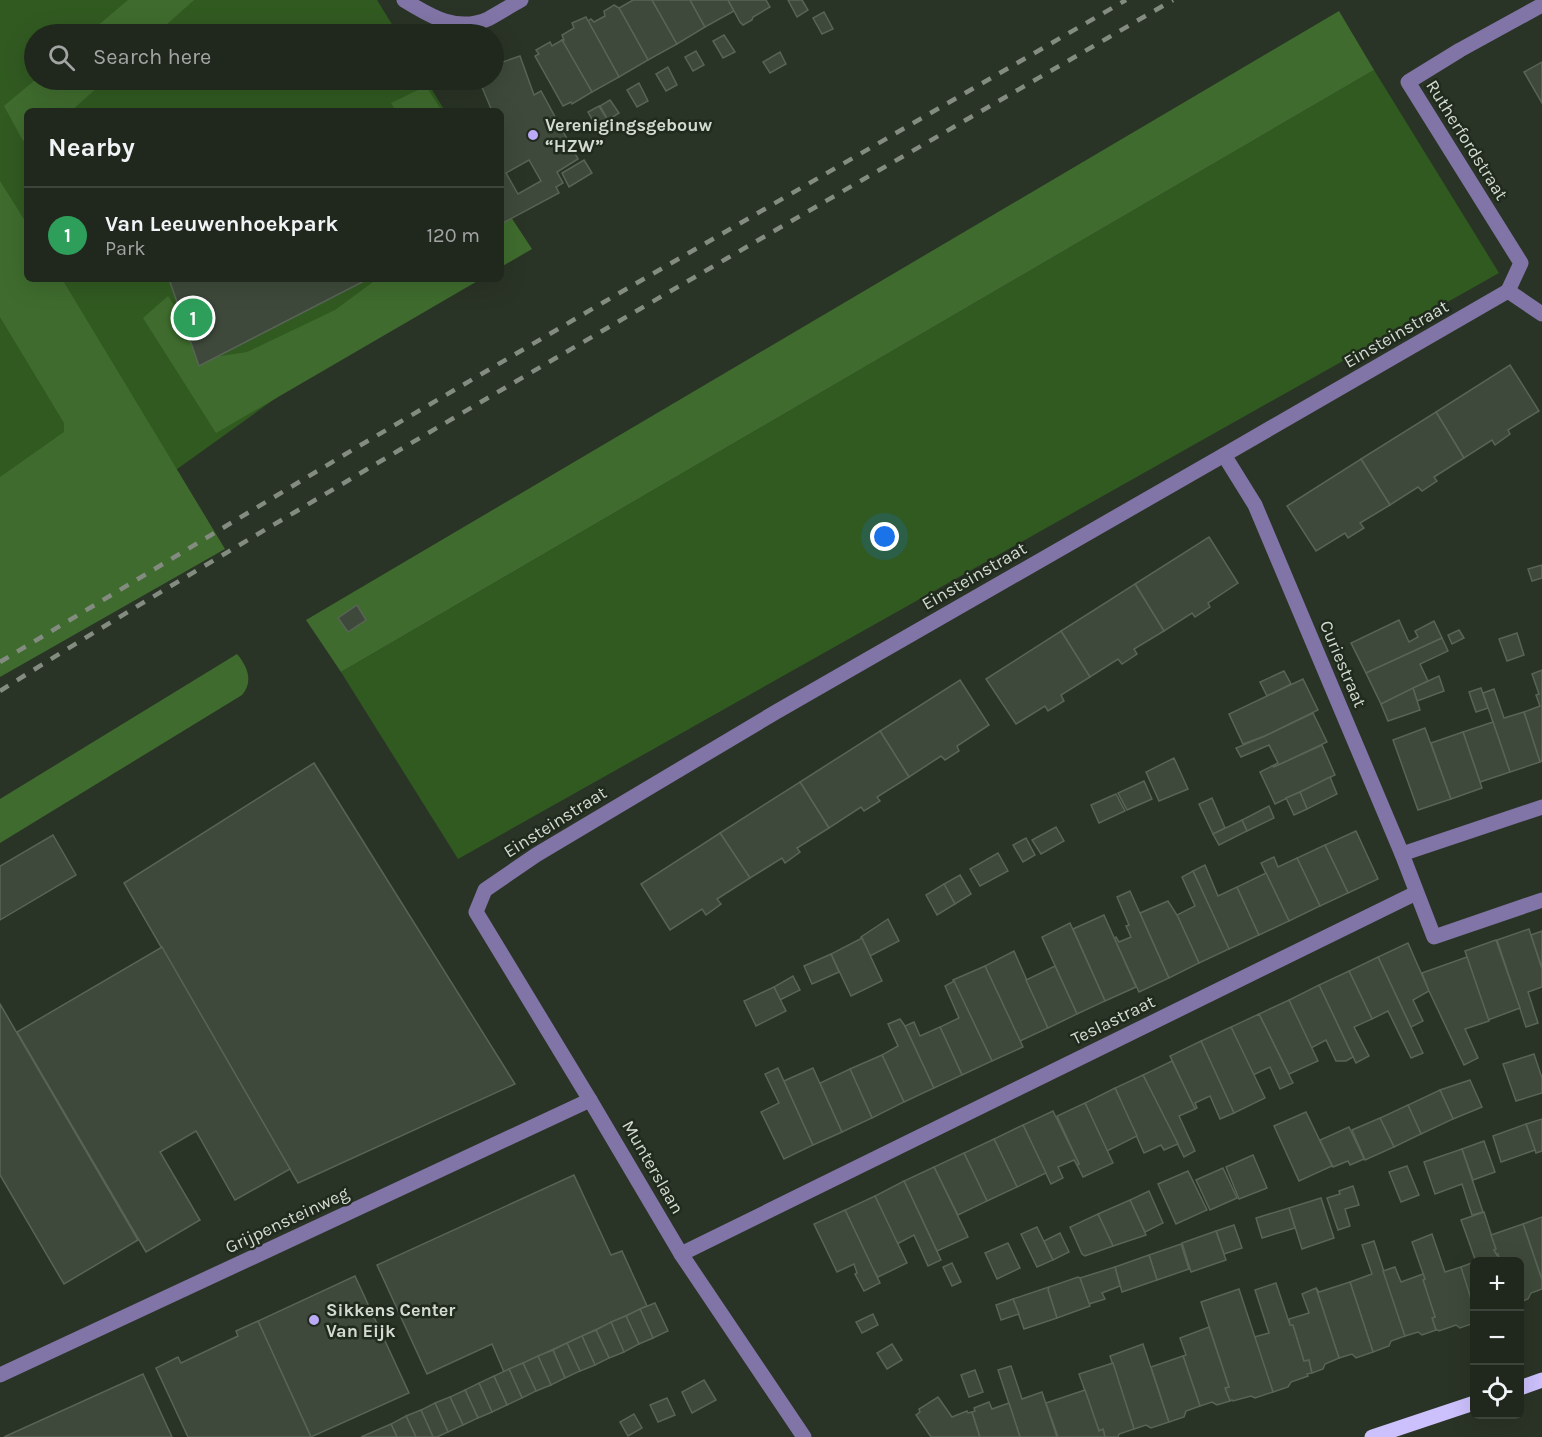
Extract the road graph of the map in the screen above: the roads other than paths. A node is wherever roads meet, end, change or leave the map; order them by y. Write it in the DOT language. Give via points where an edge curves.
graph roads {
  1 [pos="404,0"];
  2 [pos="521,0"];
  3 [pos="1542,5"];
  4 [pos="458,24"];
  5 [pos="473,24"];
  6 [pos="1508,291"];
  7 [pos="1542,314"];
  8 [pos="1224,456"];
  9 [pos="1542,807"];
  10 [pos="1402,854"];
  11 [pos="1416,893"];
  12 [pos="1542,900"];
  13 [pos="476,912"];
  14 [pos="590,1100"];
  15 [pos="681,1254"];
  16 [pos="0,1375"];
  17 [pos="1542,1380"];
  18 [pos="1524,1387"];
  19 [pos="1470,1404"];
  20 [pos="804,1437"];
  21 [pos="1372,1437"];
  1 -- 4 [label="street" via="425,13"];
  2 -- 5 [label="street"];
  3 -- 6 [label="street, Rutherfordstraat" via="1408,82 1521,263"];
  6 -- 7 [label="street"];
  6 -- 8 [label="street, Einsteinstraat"];
  8 -- 10 [label="street, Curiestraat" via="1255,505"];
  8 -- 13 [label="street, Einsteinstraat" via="776,712 536,855 485,890"];
  9 -- 10 [label="street"];
  10 -- 11 [label="street, Curiestraat"];
  11 -- 12 [label="street" via="1434,937"];
  11 -- 15 [label="street, Teslastraat"];
  13 -- 14 [label="street, Munterslaan"];
  14 -- 15 [label="street, Munterslaan"];
  14 -- 16 [label="street, Grijpensteinweg"];
  15 -- 20 [label="street, Munterslaan"];
  17 -- 18 [label="main road"];
  19 -- 21 [label="main road"];
}
